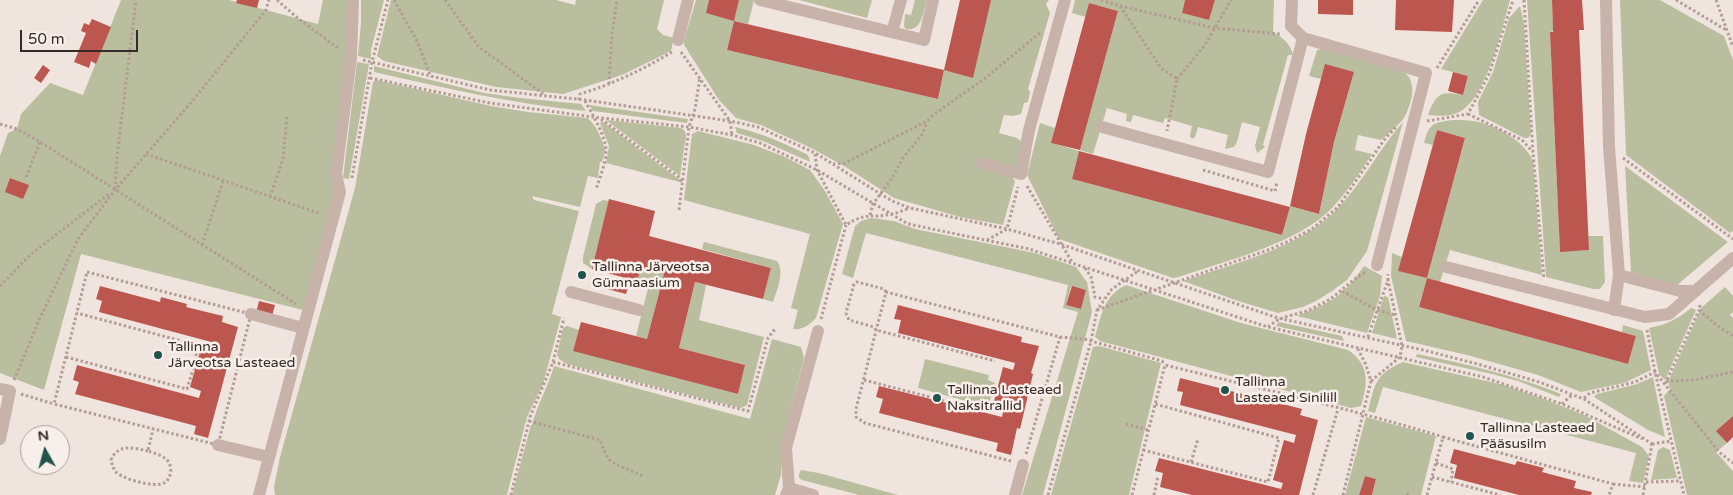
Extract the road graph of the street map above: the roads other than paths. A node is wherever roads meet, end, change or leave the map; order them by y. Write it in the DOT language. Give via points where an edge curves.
graph roads {
  1 [pos="353,0"];
  2 [pos="688,0"];
  3 [pos="760,0"];
  4 [pos="901,0"];
  5 [pos="933,0"];
  6 [pos="1065,0"];
  7 [pos="1292,0"];
  8 [pos="1606,0"];
  9 [pos="892,32"];
  10 [pos="1304,38"];
  11 [pos="678,40"];
  12 [pos="1102,127"];
  13 [pos="982,163"];
  14 [pos="1733,258"];
  15 [pos="1382,266"];
  16 [pos="1446,267"];
  17 [pos="1620,275"];
  18 [pos="1696,291"];
  19 [pos="571,292"];
  20 [pos="639,310"];
  21 [pos="1614,310"];
  22 [pos="251,314"];
  23 [pos="303,328"];
  24 [pos="818,331"];
  25 [pos="5,390"];
  26 [pos="0,439"];
  27 [pos="218,445"];
  28 [pos="269,457"];
  29 [pos="1023,464"];
  30 [pos="788,492"];
  31 [pos="259,495"];
  32 [pos="812,495"];
  33 [pos="1015,495"];
  1 -- 23 [label="street" via="351,58 336,174 340,192"];
  2 -- 11 [label="street"];
  3 -- 9 [label="street"];
  4 -- 9 [label="street"];
  5 -- 9 [label="street" via="924,40"];
  6 -- 13 [label="street" via="1029,130 1021,174"];
  7 -- 10 [label="street" via="1291,26"];
  8 -- 17 [label="street" via="1609,147"];
  10 -- 12 [label="street" via="1268,172"];
  10 -- 15 [label="street" via="1426,72"];
  14 -- 18 [label="street"];
  16 -- 21 [label="street"];
  17 -- 18 [label="street" via="1680,291"];
  17 -- 21 [label="street"];
  18 -- 21 [label="street" via="1669,314 1645,317"];
  19 -- 20 [label="street"];
  22 -- 23 [label="street"];
  23 -- 28 [label="street"];
  24 -- 30 [label="street" via="786,448"];
  25 -- 26 [label="street"];
  27 -- 28 [label="street"];
  28 -- 31 [label="street"];
  29 -- 33 [label="street"];
  30 -- 32 [label="street"];
}
